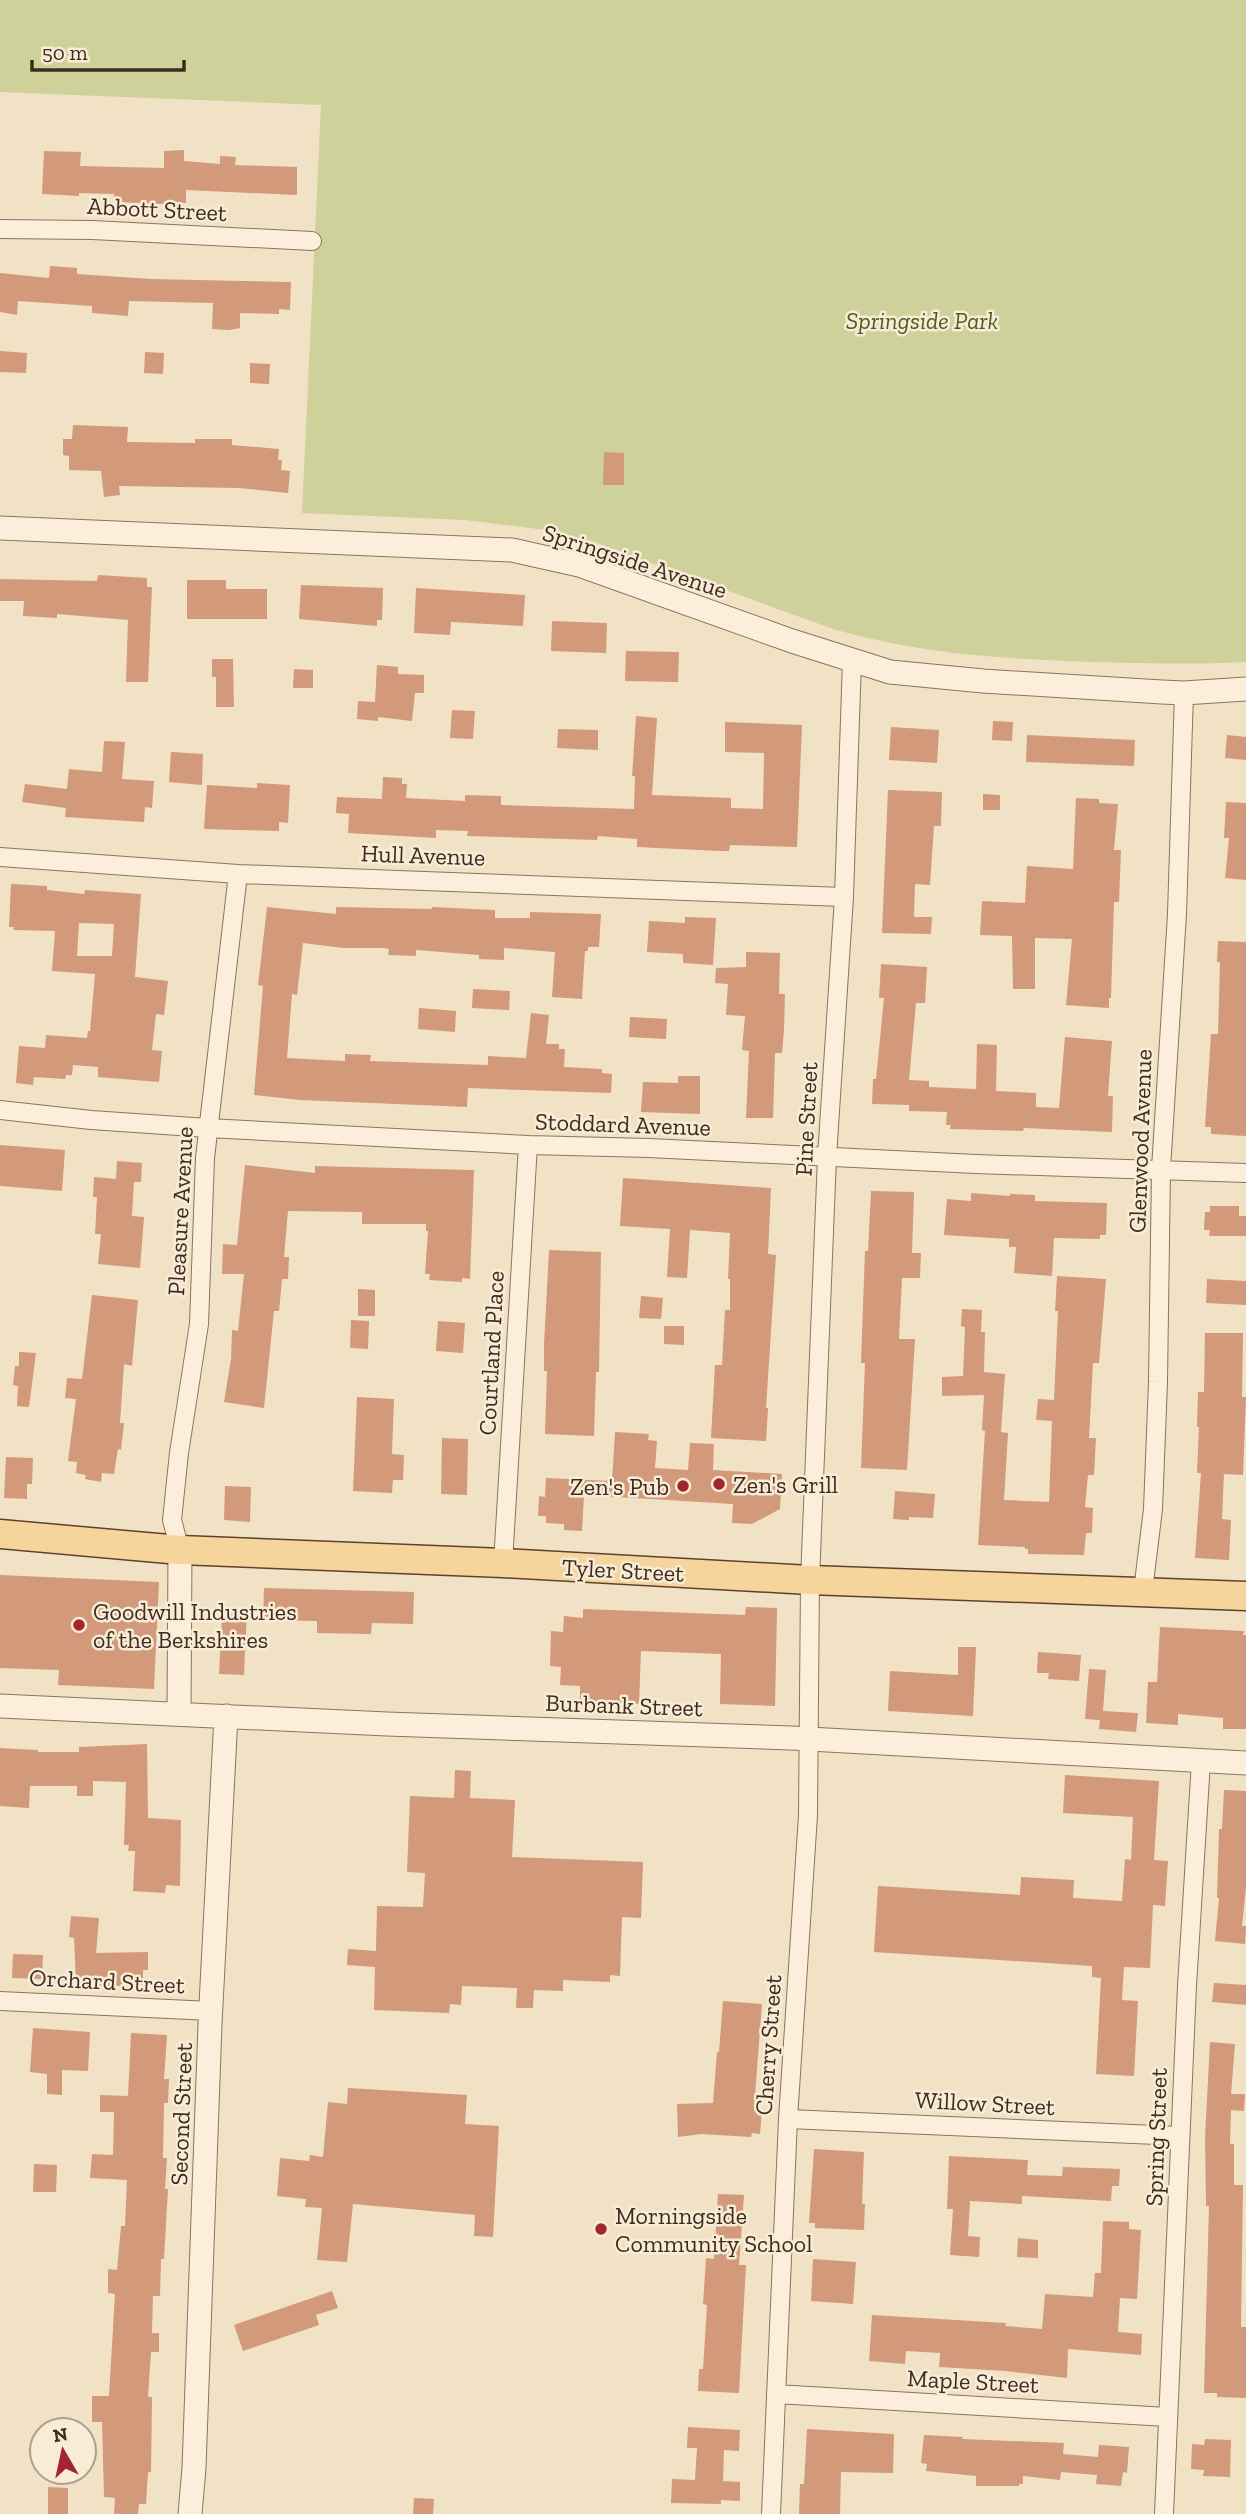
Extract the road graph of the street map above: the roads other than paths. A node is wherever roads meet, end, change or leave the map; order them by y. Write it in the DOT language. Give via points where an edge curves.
graph roads {
  1 [pos="0,229"];
  2 [pos="312,241"];
  3 [pos="0,528"];
  4 [pos="852,660"];
  5 [pos="1246,689"];
  6 [pos="1184,693"];
  7 [pos="0,857"];
  8 [pos="238,873"];
  9 [pos="844,897"];
  10 [pos="0,1110"];
  11 [pos="208,1128"];
  12 [pos="528,1145"];
  13 [pos="827,1157"];
  14 [pos="1161,1169"];
  15 [pos="1246,1173"];
  16 [pos="0,1534"];
  17 [pos="180,1550"];
  18 [pos="503,1563"];
  19 [pos="810,1580"];
  20 [pos="1143,1591"];
  21 [pos="1246,1596"];
  22 [pos="0,1706"];
  23 [pos="179,1713"];
  24 [pos="226,1716"];
  25 [pos="807,1739"];
  26 [pos="1201,1761"];
  27 [pos="1246,1763"];
  28 [pos="0,2001"];
  29 [pos="211,2011"];
  30 [pos="788,2119"];
  31 [pos="1180,2136"];
  32 [pos="776,2394"];
  33 [pos="1167,2417"];
  34 [pos="190,2514"];
  35 [pos="771,2514"];
  36 [pos="1164,2514"];
  1 -- 2 [label="street, Abbott Street"];
  3 -- 4 [label="street, Springside Avenue" via="512,550 579,565"];
  4 -- 6 [label="street, Springside Avenue" via="890,672"];
  4 -- 9 [label="street, Pine Street"];
  5 -- 6 [label="street, Springside Avenue"];
  6 -- 14 [label="street, Glenwood Avenue" via="1177,914"];
  7 -- 8 [label="street, Hull Avenue"];
  8 -- 9 [label="street, Hull Avenue"];
  8 -- 11 [label="street, Pleasure Avenue"];
  9 -- 13 [label="street, Pine Street"];
  10 -- 11 [label="street, Stoddard Avenue"];
  11 -- 12 [label="street, Stoddard Avenue"];
  11 -- 17 [label="street, Pleasure Avenue" via="200,1324 172,1520"];
  12 -- 13 [label="street, Stoddard Avenue"];
  12 -- 18 [label="street, Courtland Place"];
  13 -- 14 [label="street, Stoddard Avenue"];
  13 -- 19 [label="street, Pine Street"];
  14 -- 15 [label="street, Stoddard Avenue"];
  14 -- 20 [label="street, Glenwood Avenue" via="1155,1471"];
  16 -- 17 [label="main road, Tyler Street"];
  17 -- 18 [label="main road, Tyler Street"];
  17 -- 23 [label="street"];
  18 -- 19 [label="main road, Tyler Street"];
  19 -- 20 [label="main road, Tyler Street"];
  19 -- 25 [label="street, Cherry Street"];
  20 -- 21 [label="main road, Tyler Street"];
  22 -- 23 [label="street, Burbank Street"];
  23 -- 24 [label="street, Burbank Street"];
  24 -- 25 [label="street, Burbank Street"];
  24 -- 29 [label="street, Second Street"];
  25 -- 26 [label="street, Burbank Street"];
  25 -- 30 [label="street, Cherry Street" via="808,1815"];
  26 -- 27 [label="street, Burbank Street"];
  26 -- 31 [label="street, Spring Street"];
  28 -- 29 [label="street, Orchard Street"];
  29 -- 34 [label="street, Second Street"];
  30 -- 31 [label="street, Willow Street"];
  30 -- 32 [label="street, Cherry Street"];
  31 -- 33 [label="street, Spring Street"];
  32 -- 33 [label="street, Maple Street"];
  32 -- 35 [label="street, Cherry Street"];
  33 -- 36 [label="street, Spring Street"];
}
